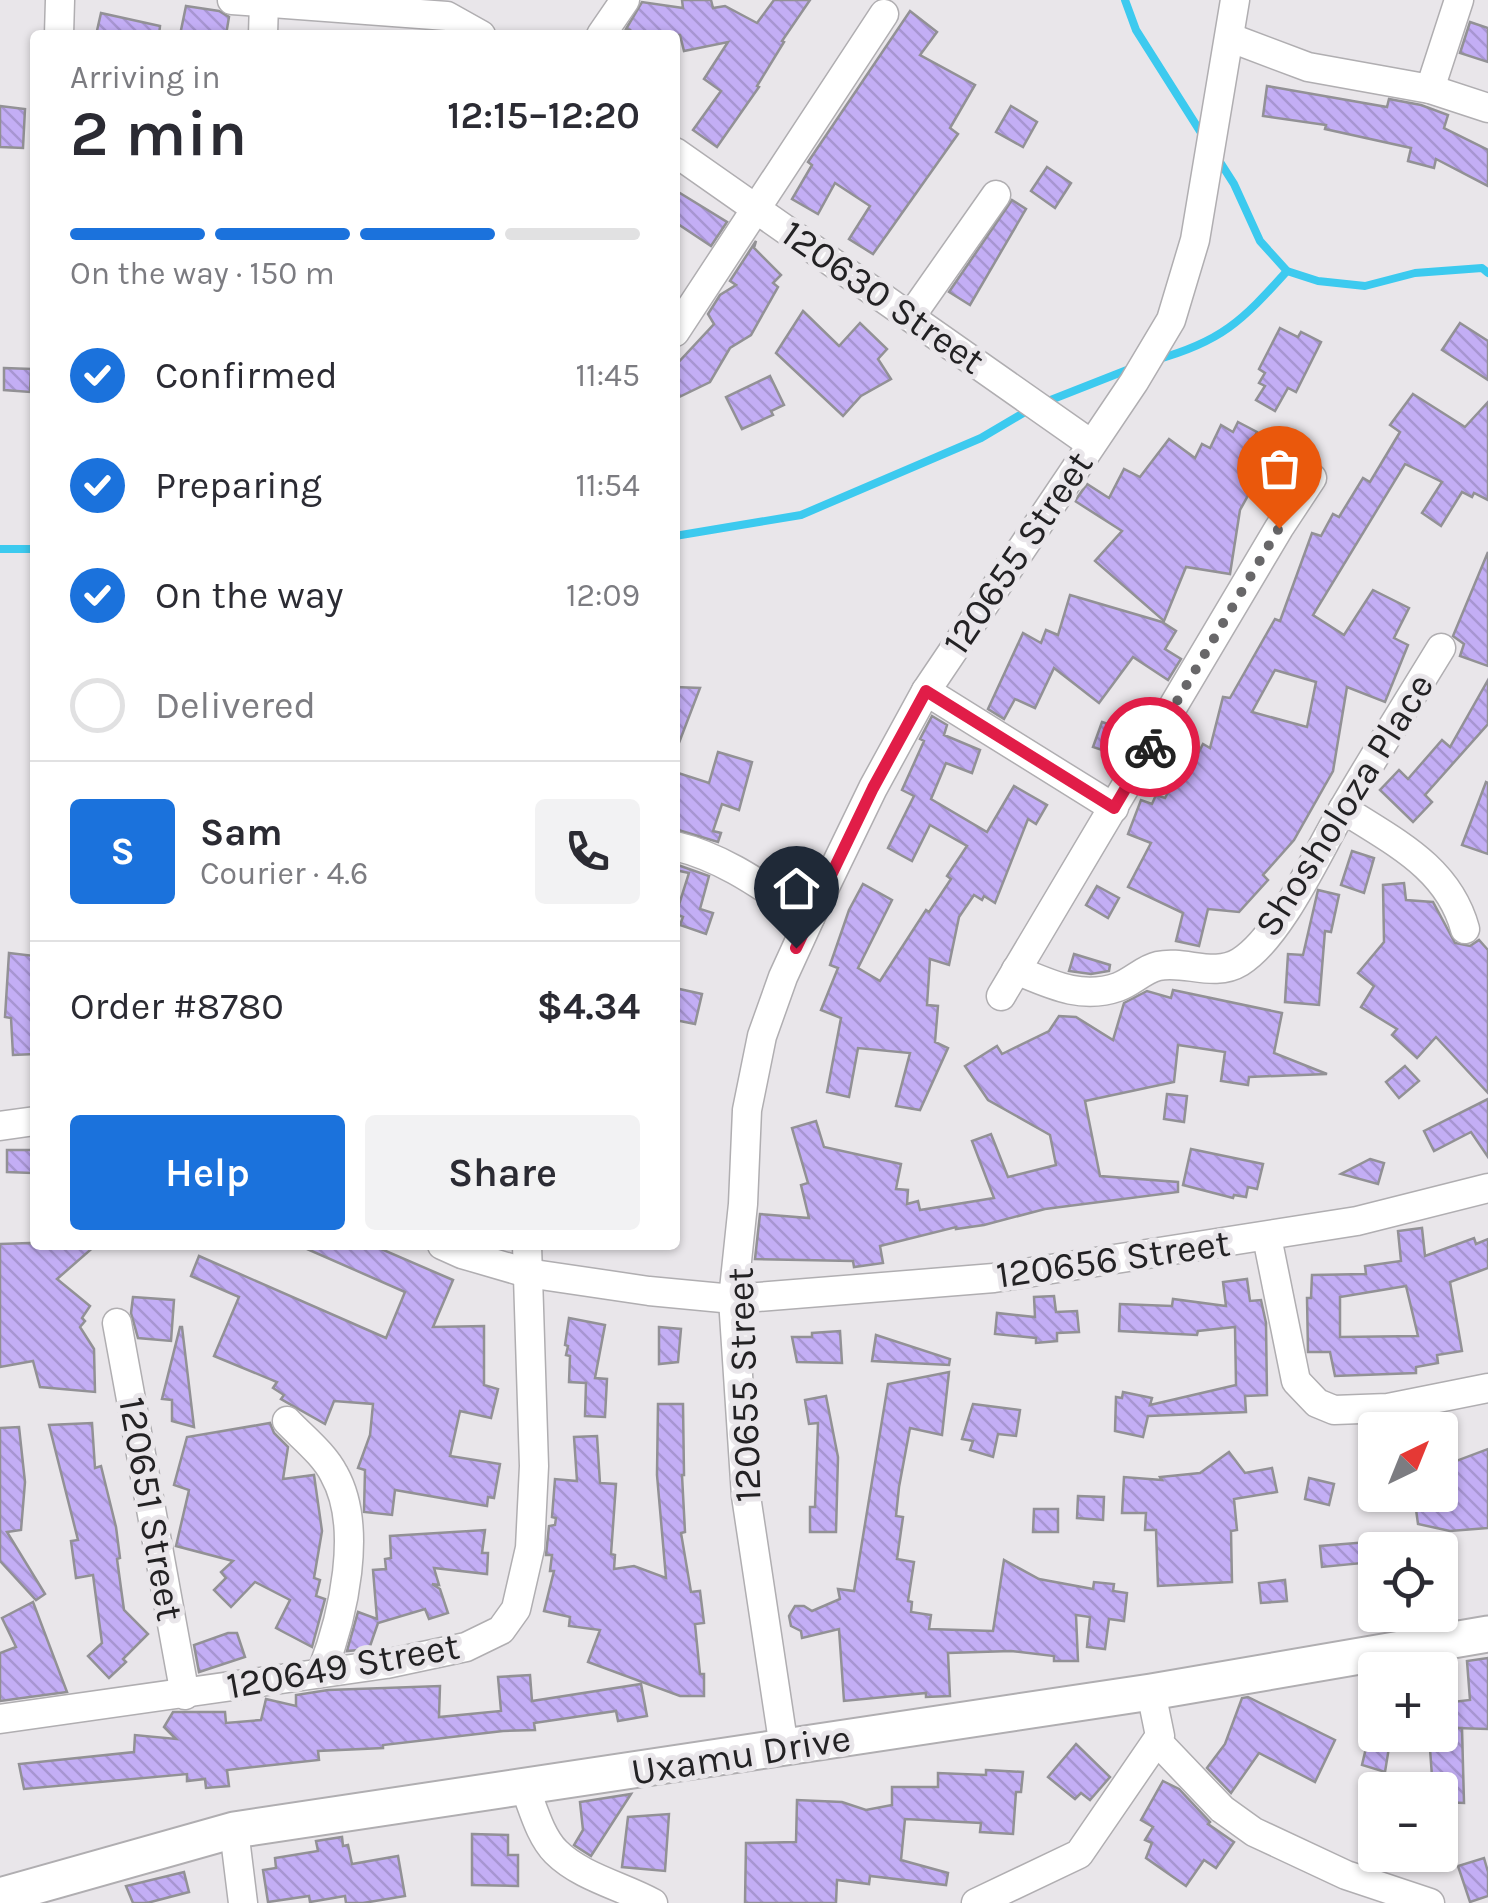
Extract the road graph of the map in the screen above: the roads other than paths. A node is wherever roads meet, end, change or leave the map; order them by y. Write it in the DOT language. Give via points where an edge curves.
graph roads {
  1 [pos="60,0"];
  2 [pos="232,0"];
  3 [pos="625,0"];
  4 [pos="1234,0"];
  5 [pos="1458,0"];
  6 [pos="264,2"];
  7 [pos="884,14"];
  8 [pos="448,17"];
  9 [pos="59,30"];
  10 [pos="263,30"];
  11 [pos="473,30"];
  12 [pos="604,30"];
  13 [pos="1231,38"];
  14 [pos="1430,89"];
  15 [pos="1488,108"];
  16 [pos="680,155"];
  17 [pos="996,195"];
  18 [pos="755,206"];
  19 [pos="910,316"];
  20 [pos="680,324"];
  21 [pos="1090,444"];
  22 [pos="1312,478"];
  23 [pos="1441,648"];
  24 [pos="926,691"];
  25 [pos="1114,808"];
  26 [pos="1343,809"];
  27 [pos="680,847"];
  28 [pos="810,918"];
  29 [pos="1465,929"];
  30 [pos="1016,970"];
  31 [pos="1001,996"];
  32 [pos="30,1121"];
  33 [pos="0,1126"];
  34 [pos="1488,1188"];
  35 [pos="1267,1237"];
  36 [pos="453,1250"];
  37 [pos="527,1259"];
  38 [pos="732,1299"];
  39 [pos="118,1323"];
  40 [pos="1488,1388"];
  41 [pos="287,1422"];
  42 [pos="1488,1634"];
  43 [pos="322,1671"];
  44 [pos="1150,1692"];
  45 [pos="185,1695"];
  46 [pos="0,1720"];
  47 [pos="1157,1741"];
  48 [pos="784,1748"];
  49 [pos="525,1788"];
  50 [pos="234,1830"];
  51 [pos="0,1896"];
  52 [pos="243,1903"];
  53 [pos="653,1903"];
  54 [pos="976,1903"];
  55 [pos="1430,1903"];
  1 -- 9 [label="street"];
  2 -- 6 [label="street"];
  3 -- 12 [label="street"];
  4 -- 13 [label="street, 120655 Street"];
  5 -- 14 [label="street"];
  6 -- 8 [label="street"];
  6 -- 10 [label="street"];
  7 -- 18 [label="street"];
  8 -- 11 [label="street"];
  13 -- 14 [label="street" via="1308,67"];
  13 -- 21 [label="street, 120655 Street" via="1195,240 1172,320"];
  14 -- 15 [label="street"];
  16 -- 18 [label="street, 120630 Street"];
  17 -- 19 [label="street"];
  18 -- 19 [label="street, 120630 Street"];
  18 -- 20 [label="street"];
  19 -- 21 [label="street, 120630 Street"];
  21 -- 24 [label="street, 120655 Street"];
  22 -- 25 [label="street"];
  23 -- 26 [label="street, Shosholoza Place"];
  24 -- 25 [label="street"];
  24 -- 28 [label="street, 120655 Street"];
  25 -- 30 [label="street"];
  26 -- 29 [label="street" via="1438,876"];
  26 -- 30 [label="street, Shosholoza Place" via="1288,905 1240,962 1227,968 1155,966 1095,992 1070,992"];
  27 -- 28 [label="street" via="728,864"];
  28 -- 38 [label="street, 120655 Street" via="782,978 755,1068"];
  30 -- 31 [label="street"];
  32 -- 33 [label="street"];
  34 -- 35 [label="street, 120656 Street"];
  35 -- 38 [label="street, 120656 Street" via="994,1278"];
  35 -- 40 [label="street" via="1296,1381 1317,1404 1334,1410 1388,1408"];
  36 -- 37 [label="street"];
  37 -- 38 [label="street" via="649,1291"];
  37 -- 43 [label="street, 120649 Street" via="534,1466 530,1548 516,1608 501,1630 466,1647"];
  38 -- 48 [label="street, 120655 Street" via="746,1496"];
  39 -- 45 [label="street, 120651 Street"];
  41 -- 43 [label="street" via="333,1471 346,1502 348,1571"];
  42 -- 44 [label="street, Uxamu Drive"];
  43 -- 45 [label="street, 120649 Street"];
  44 -- 47 [label="street"];
  44 -- 48 [label="street, Uxamu Drive"];
  45 -- 46 [label="street, 120649 Street"];
  47 -- 54 [label="street" via="1078,1854"];
  47 -- 55 [label="street" via="1222,1809 1254,1832 1346,1876"];
  48 -- 49 [label="street, Uxamu Drive"];
  49 -- 50 [label="street, Uxamu Drive"];
  49 -- 53 [label="street" via="556,1852"];
  50 -- 51 [label="street, Uxamu Drive"];
  50 -- 52 [label="street"];
}
